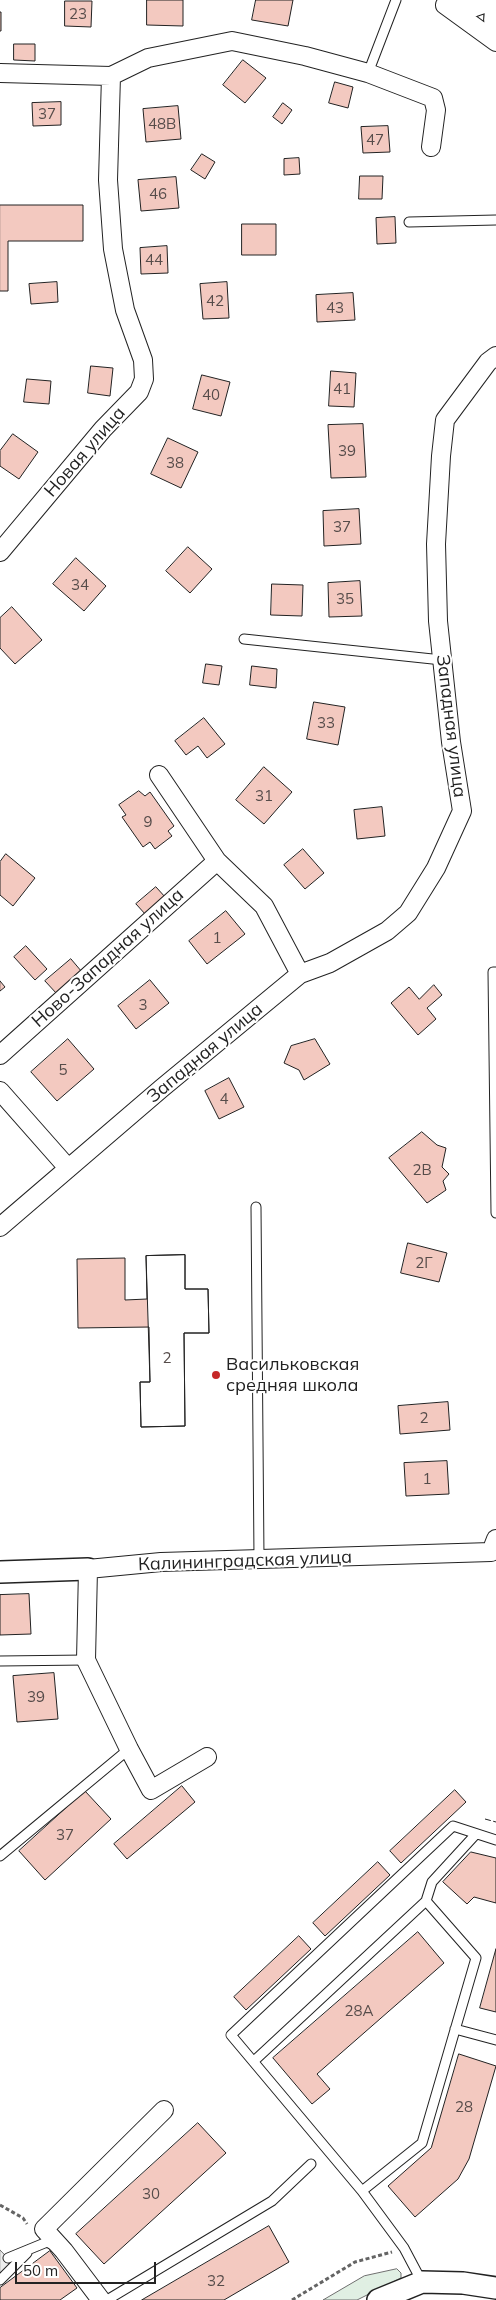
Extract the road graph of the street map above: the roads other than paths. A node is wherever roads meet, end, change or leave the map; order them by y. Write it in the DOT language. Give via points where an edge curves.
graph roads {
  1 [pos="396,0"];
  2 [pos="494,0"];
  3 [pos="439,3"];
  4 [pos="496,4"];
  5 [pos="496,35"];
  6 [pos="496,42"];
  7 [pos="0,73"];
  8 [pos="368,73"];
  9 [pos="111,76"];
  10 [pos="431,148"];
  11 [pos="496,220"];
  12 [pos="409,222"];
  13 [pos="496,356"];
  14 [pos="0,552"];
  15 [pos="244,639"];
  16 [pos="442,660"];
  17 [pos="158,775"];
  18 [pos="217,860"];
  19 [pos="496,972"];
  20 [pos="300,974"];
  21 [pos="0,1055"];
  22 [pos="0,1091"];
  23 [pos="68,1168"];
  24 [pos="256,1207"];
  25 [pos="496,1213"];
  26 [pos="0,1227"];
  27 [pos="493,1546"];
  28 [pos="258,1558"];
  29 [pos="88,1569"];
  30 [pos="0,1572"];
  31 [pos="86,1660"];
  32 [pos="0,1661"];
  33 [pos="129,1749"];
  34 [pos="206,1758"];
  35 [pos="476,1834"];
  36 [pos="496,1840"];
  37 [pos="0,1856"];
  38 [pos="426,1901"];
  39 [pos="455,2029"];
  40 [pos="496,2040"];
  41 [pos="254,2061"];
  42 [pos="164,2110"];
  43 [pos="311,2164"];
  44 [pos="362,2191"];
  45 [pos="31,2249"];
  46 [pos="64,2251"];
  47 [pos="8,2258"];
  48 [pos="0,2280"];
  49 [pos="422,2282"];
  50 [pos="496,2288"];
  51 [pos="101,2300"];
  52 [pos="107,2300"];
  53 [pos="378,2300"];
  1 -- 8 [label="lane"];
  2 -- 3 [label="street" via="475,8"];
  3 -- 6 [label="street"];
  4 -- 5 [label="street" via="493,12"];
  7 -- 9 [label="street"];
  8 -- 9 [label="street" via="232,41 148,58"];
  8 -- 10 [label="street" via="433,98 436,110"];
  9 -- 14 [label="street, Новая улица" via="108,180 112,249 125,310 143,360 144,379 139,392 103,429"];
  11 -- 12 [label="lane"];
  13 -- 16 [label="street, Западная улица" via="488,362 445,420 436,544"];
  15 -- 16 [label="lane"];
  16 -- 20 [label="street, Западная улица" via="462,811 449,843 408,913 387,931 330,963"];
  17 -- 18 [label="street"];
  18 -- 20 [label="street" via="264,906"];
  18 -- 21 [label="street, Ново-Западная улица"];
  19 -- 25 [label="lane" via="493,972"];
  20 -- 23 [label="street, Западная улица"];
  22 -- 23 [label="street"];
  23 -- 26 [label="street, Западная улица"];
  24 -- 28 [label="lane"];
  27 -- 28 [label="street, Калининградская улица"];
  28 -- 29 [label="street, Калининградская улица"];
  29 -- 30 [label="street, Калининградская улица"];
  29 -- 31 [label="street"];
  31 -- 32 [label="lane"];
  31 -- 33 [label="street"];
  33 -- 34 [label="street" via="151,1790"];
  33 -- 37 [label="lane"];
  35 -- 36 [label="lane"];
  35 -- 38 [label="lane" via="432,1882"];
  35 -- 41 [label="lane" via="453,1826 231,2034"];
  38 -- 39 [label="lane" via="476,1958"];
  38 -- 41 [label="lane"];
  39 -- 40 [label="lane"];
  39 -- 44 [label="lane" via="422,2144"];
  41 -- 44 [label="lane"];
  42 -- 46 [label="street" via="44,2229"];
  43 -- 52 [label="lane" via="272,2201"];
  44 -- 49 [label="lane" via="404,2248"];
  45 -- 46 [label="lane" via="46,2242"];
  45 -- 47 [label="lane"];
  45 -- 48 [label="lane"];
  46 -- 51 [label="street"];
  49 -- 50 [label="street"];
  49 -- 53 [label="street"];
}
